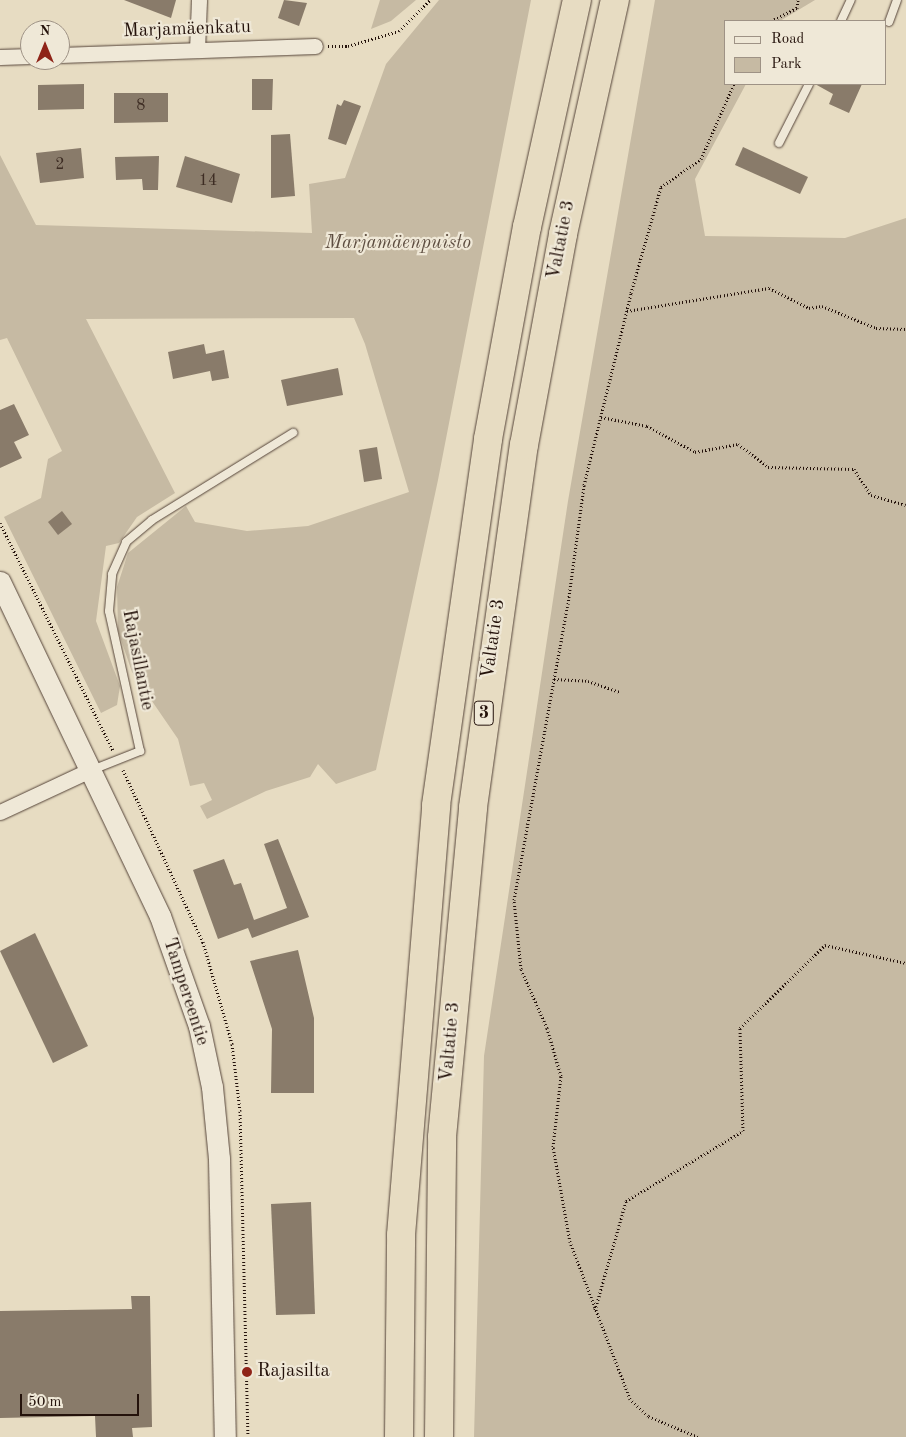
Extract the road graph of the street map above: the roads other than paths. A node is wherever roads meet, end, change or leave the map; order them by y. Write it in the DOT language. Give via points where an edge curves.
graph roads {
  1 [pos="199,0"];
  2 [pos="577,0"];
  3 [pos="615,0"];
  4 [pos="851,0"];
  5 [pos="897,0"];
  6 [pos="841,20"];
  7 [pos="889,22"];
  8 [pos="315,46"];
  9 [pos="197,50"];
  10 [pos="70,55"];
  11 [pos="20,56"];
  12 [pos="0,57"];
  13 [pos="808,85"];
  14 [pos="778,143"];
  15 [pos="293,433"];
  16 [pos="0,582"];
  17 [pos="90,770"];
  18 [pos="0,812"];
  19 [pos="225,1437"];
  20 [pos="399,1437"];
  21 [pos="439,1437"];
  1 -- 9 [label="street"];
  2 -- 20 [label="highway, Valtatie 3 / 3" via="527,227 488,439 436,804 401,1235"];
  3 -- 21 [label="highway, Valtatie 3 / 3" via="563,234 524,445 475,788 442,1137"];
  4 -- 6 [label="lane"];
  5 -- 7 [label="lane"];
  8 -- 9 [label="street, Marjamäenkatu"];
  9 -- 10 [label="street, Marjamäenkatu"];
  11 -- 12 [label="street"];
  13 -- 14 [label="lane"];
  15 -- 17 [label="lane, Rajasillantie" via="152,520 126,542 112,574 109,611 140,751"];
  16 -- 17 [label="main road, Tampereentie"];
  17 -- 18 [label="street"];
  17 -- 19 [label="main road, Tampereentie" via="179,962 212,1087 219,1159"];
}
